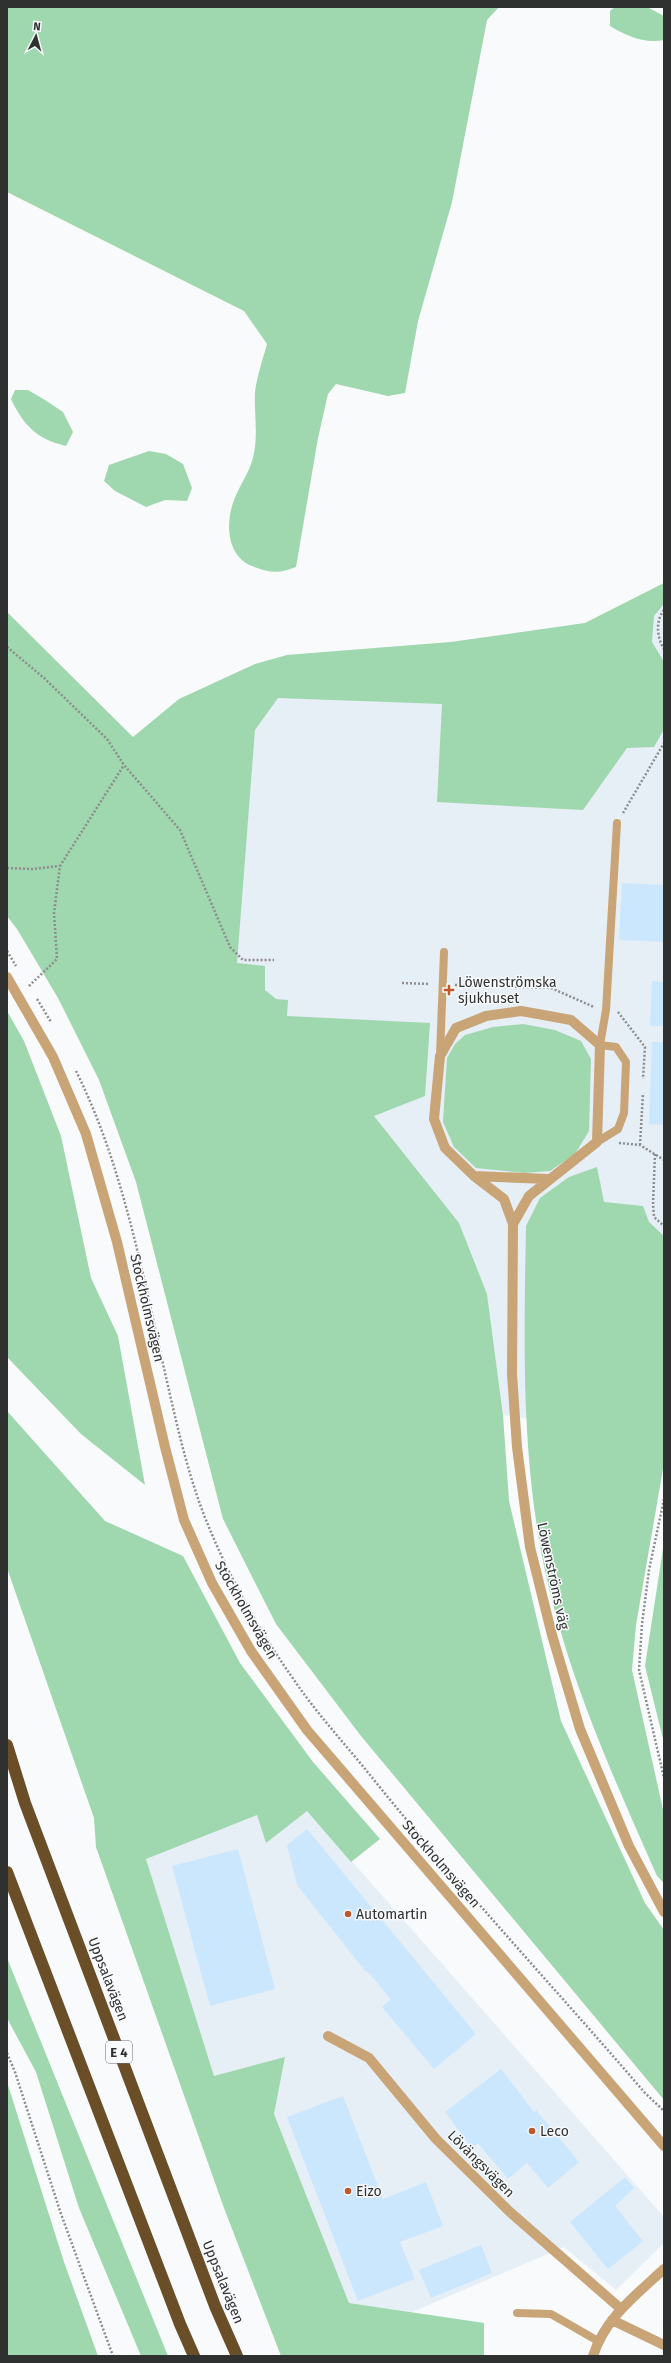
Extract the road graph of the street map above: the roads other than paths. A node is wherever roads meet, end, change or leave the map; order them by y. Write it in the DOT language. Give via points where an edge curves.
graph roads {
  1 [pos="617,823"];
  2 [pos="444,952"];
  3 [pos="7,977"];
  4 [pos="600,1045"];
  5 [pos="440,1056"];
  6 [pos="597,1142"];
  7 [pos="474,1176"];
  8 [pos="548,1179"];
  9 [pos="512,1224"];
  10 [pos="7,1745"];
  11 [pos="7,1872"];
  12 [pos="664,1912"];
  13 [pos="328,2036"];
  14 [pos="664,2146"];
  15 [pos="664,2269"];
  16 [pos="621,2308"];
  17 [pos="517,2313"];
  18 [pos="612,2320"];
  19 [pos="598,2341"];
  20 [pos="664,2345"];
  21 [pos="194,2356"];
  22 [pos="237,2356"];
  23 [pos="593,2356"];
  1 -- 4 [label="lane" via="606,1010"];
  2 -- 5 [label="lane"];
  3 -- 14 [label="street, Stockholmsvägen" via="53,1057 86,1134 117,1242 184,1520 212,1583 251,1650 307,1730"];
  4 -- 5 [label="street, Löwenströms väg" via="571,1020 521,1011 486,1016 456,1028"];
  4 -- 6 [label="street"];
  4 -- 6 [label="lane" via="616,1047 626,1062 624,1114 618,1129"];
  5 -- 7 [label="street, Löwenströms väg" via="434,1119 446,1148"];
  6 -- 8 [label="street"];
  7 -- 8 [label="street"];
  7 -- 9 [label="street, Löwenströms väg" via="504,1199"];
  8 -- 9 [label="street" via="529,1196"];
  9 -- 12 [label="street, Löwenströms väg" via="512,1374 517,1447 530,1547 552,1635 580,1729 629,1846"];
  10 -- 22 [label="highway, Uppsalavägen / E 4" via="25,1803 212,2299"];
  11 -- 21 [label="highway"];
  13 -- 16 [label="street, Lövängsvägen" via="369,2058 436,2139 510,2212"];
  15 -- 16 [label="street"];
  16 -- 18 [label="street"];
  17 -- 19 [label="lane" via="551,2314"];
  18 -- 19 [label="street"];
  18 -- 20 [label="street"];
  19 -- 23 [label="street"];
}
